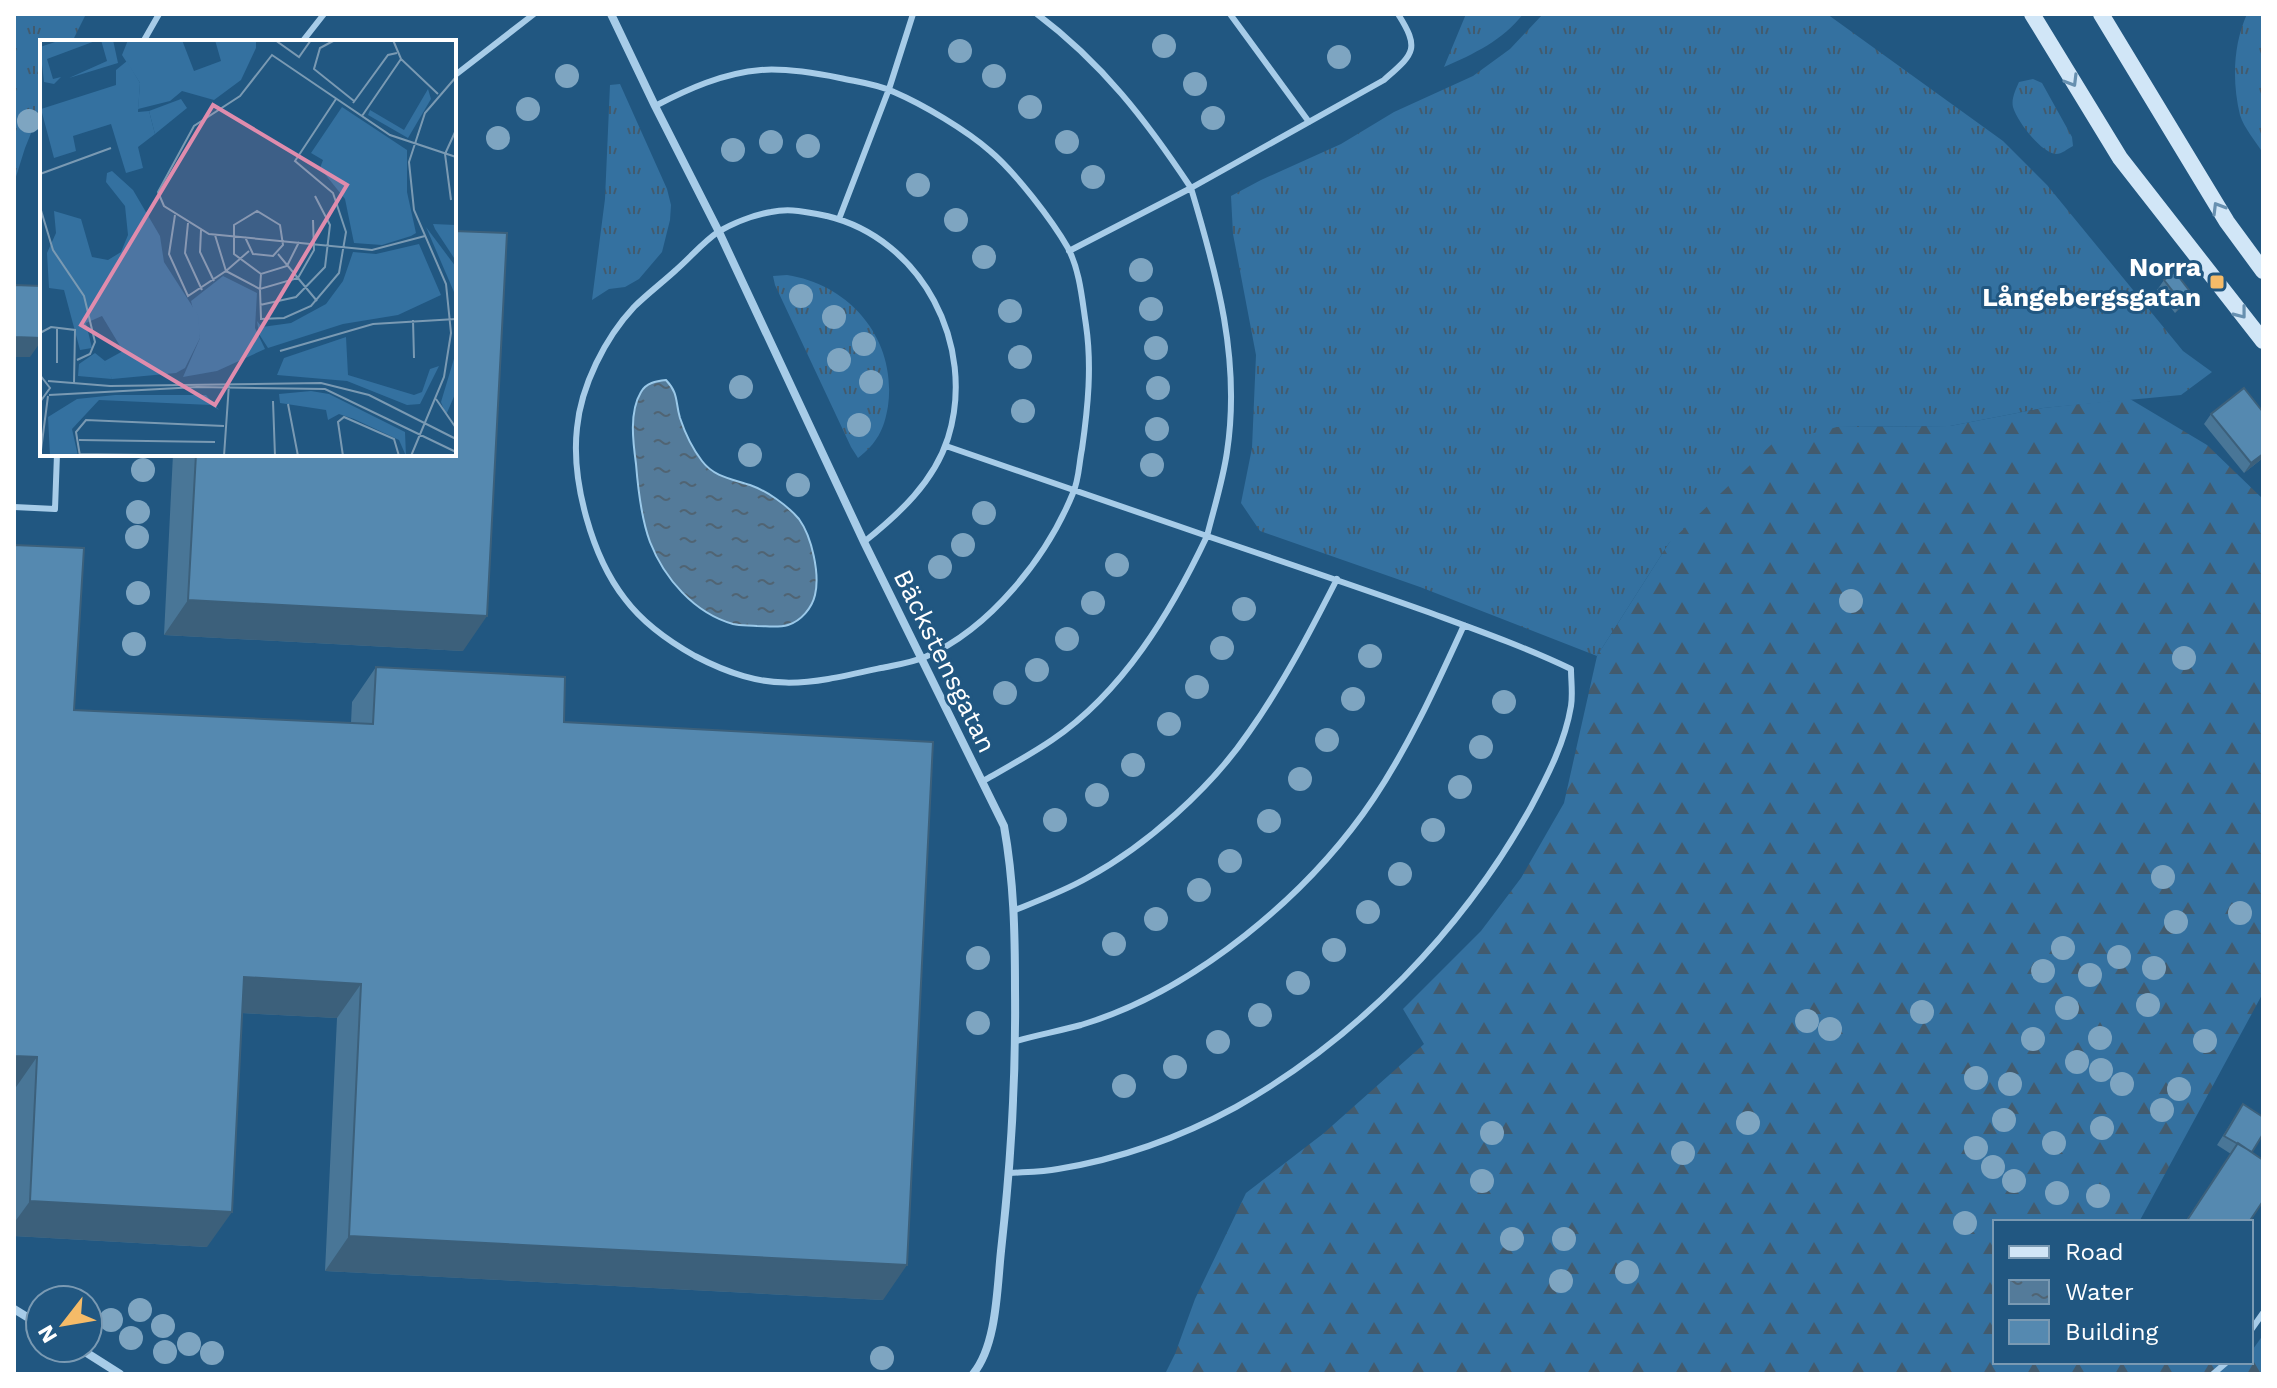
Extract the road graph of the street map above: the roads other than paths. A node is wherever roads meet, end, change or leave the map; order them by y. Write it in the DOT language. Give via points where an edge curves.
graph roads {
  1 [pos="159,14"];
  2 [pos="324,14"];
  3 [pos="534,14"];
  4 [pos="611,14"];
  5 [pos="913,14"];
  6 [pos="1037,14"];
  7 [pos="1230,14"];
  8 [pos="1398,14"];
  9 [pos="2032,14"];
  10 [pos="2101,14"];
  11 [pos="144,40"];
  12 [pos="304,40"];
  13 [pos="456,74"];
  14 [pos="889,89"];
  15 [pos="655,106"];
  16 [pos="1309,122"];
  17 [pos="1191,188"];
  18 [pos="839,219"];
  19 [pos="719,232"];
  20 [pos="1069,251"];
  21 [pos="2263,271"];
  22 [pos="2263,341"];
  23 [pos="946,446"];
  24 [pos="57,456"];
  25 [pos="1076,489"];
  26 [pos="14,507"];
  27 [pos="1207,536"];
  28 [pos="864,542"];
  29 [pos="1337,579"];
  30 [pos="1464,625"];
  31 [pos="921,659"];
  32 [pos="983,781"];
  33 [pos="1015,910"];
  34 [pos="1016,1041"];
  35 [pos="1010,1173"];
  36 [pos="973,1374"];
  1 -- 11 [label="lane"];
  2 -- 12 [label="lane"];
  3 -- 13 [label="lane"];
  4 -- 15 [label="street, Bäckstensgatan"];
  5 -- 14 [label="lane"];
  6 -- 17 [label="lane" via="1117,86"];
  7 -- 16 [label="lane"];
  8 -- 16 [label="lane" via="1413,47 1405,61 1384,80"];
  9 -- 22 [label="street, one-way" via="2120,158"];
  21 -- 10 [label="street, one-way" via="2227,222"];
  14 -- 15 [label="lane" via="816,73 761,70 700,83"];
  14 -- 18 [label="lane"];
  14 -- 20 [label="lane" via="991,151"];
  15 -- 19 [label="street, Bäckstensgatan"];
  16 -- 17 [label="lane"];
  17 -- 20 [label="lane"];
  17 -- 27 [label="lane" via="1224,306 1230,364 1227,454"];
  18 -- 19 [label="lane" via="805,211 767,212"];
  18 -- 23 [label="lane" via="871,233 897,253 939,309 952,346 954,375"];
  19 -- 28 [label="street, Bäckstensgatan"];
  19 -- 31 [label="lane" via="635,306 611,335 591,375 577,425 576,459 584,505 607,571 647,623 690,653 761,681 821,681"];
  20 -- 25 [label="lane" via="1080,283 1090,353"];
  23 -- 25 [label="lane"];
  23 -- 28 [label="lane" via="916,495"];
  24 -- 26 [label="lane" via="55,509"];
  25 -- 27 [label="lane"];
  25 -- 31 [label="lane" via="1044,548 989,615"];
  27 -- 29 [label="lane"];
  27 -- 32 [label="lane" via="1152,635 1101,698 1053,740"];
  28 -- 31 [label="street, Bäckstensgatan"];
  29 -- 30 [label="lane"];
  29 -- 33 [label="lane" via="1248,734 1178,813 1090,877"];
  30 -- 34 [label="lane" via="1424,713 1374,798 1309,877 1258,926 1199,968 1124,1008"];
  30 -- 35 [label="lane" via="1571,669 1572,704 1559,751 1522,823 1445,931 1335,1040 1234,1108 1147,1147 1057,1170"];
  31 -- 32 [label="street, Bäckstensgatan"];
  32 -- 33 [label="street, Bäckstensgatan" via="1004,826"];
  33 -- 34 [label="street, Bäckstensgatan"];
  34 -- 35 [label="street, Bäckstensgatan"];
  35 -- 36 [label="street, Bäckstensgatan" via="988,1346"];
}
